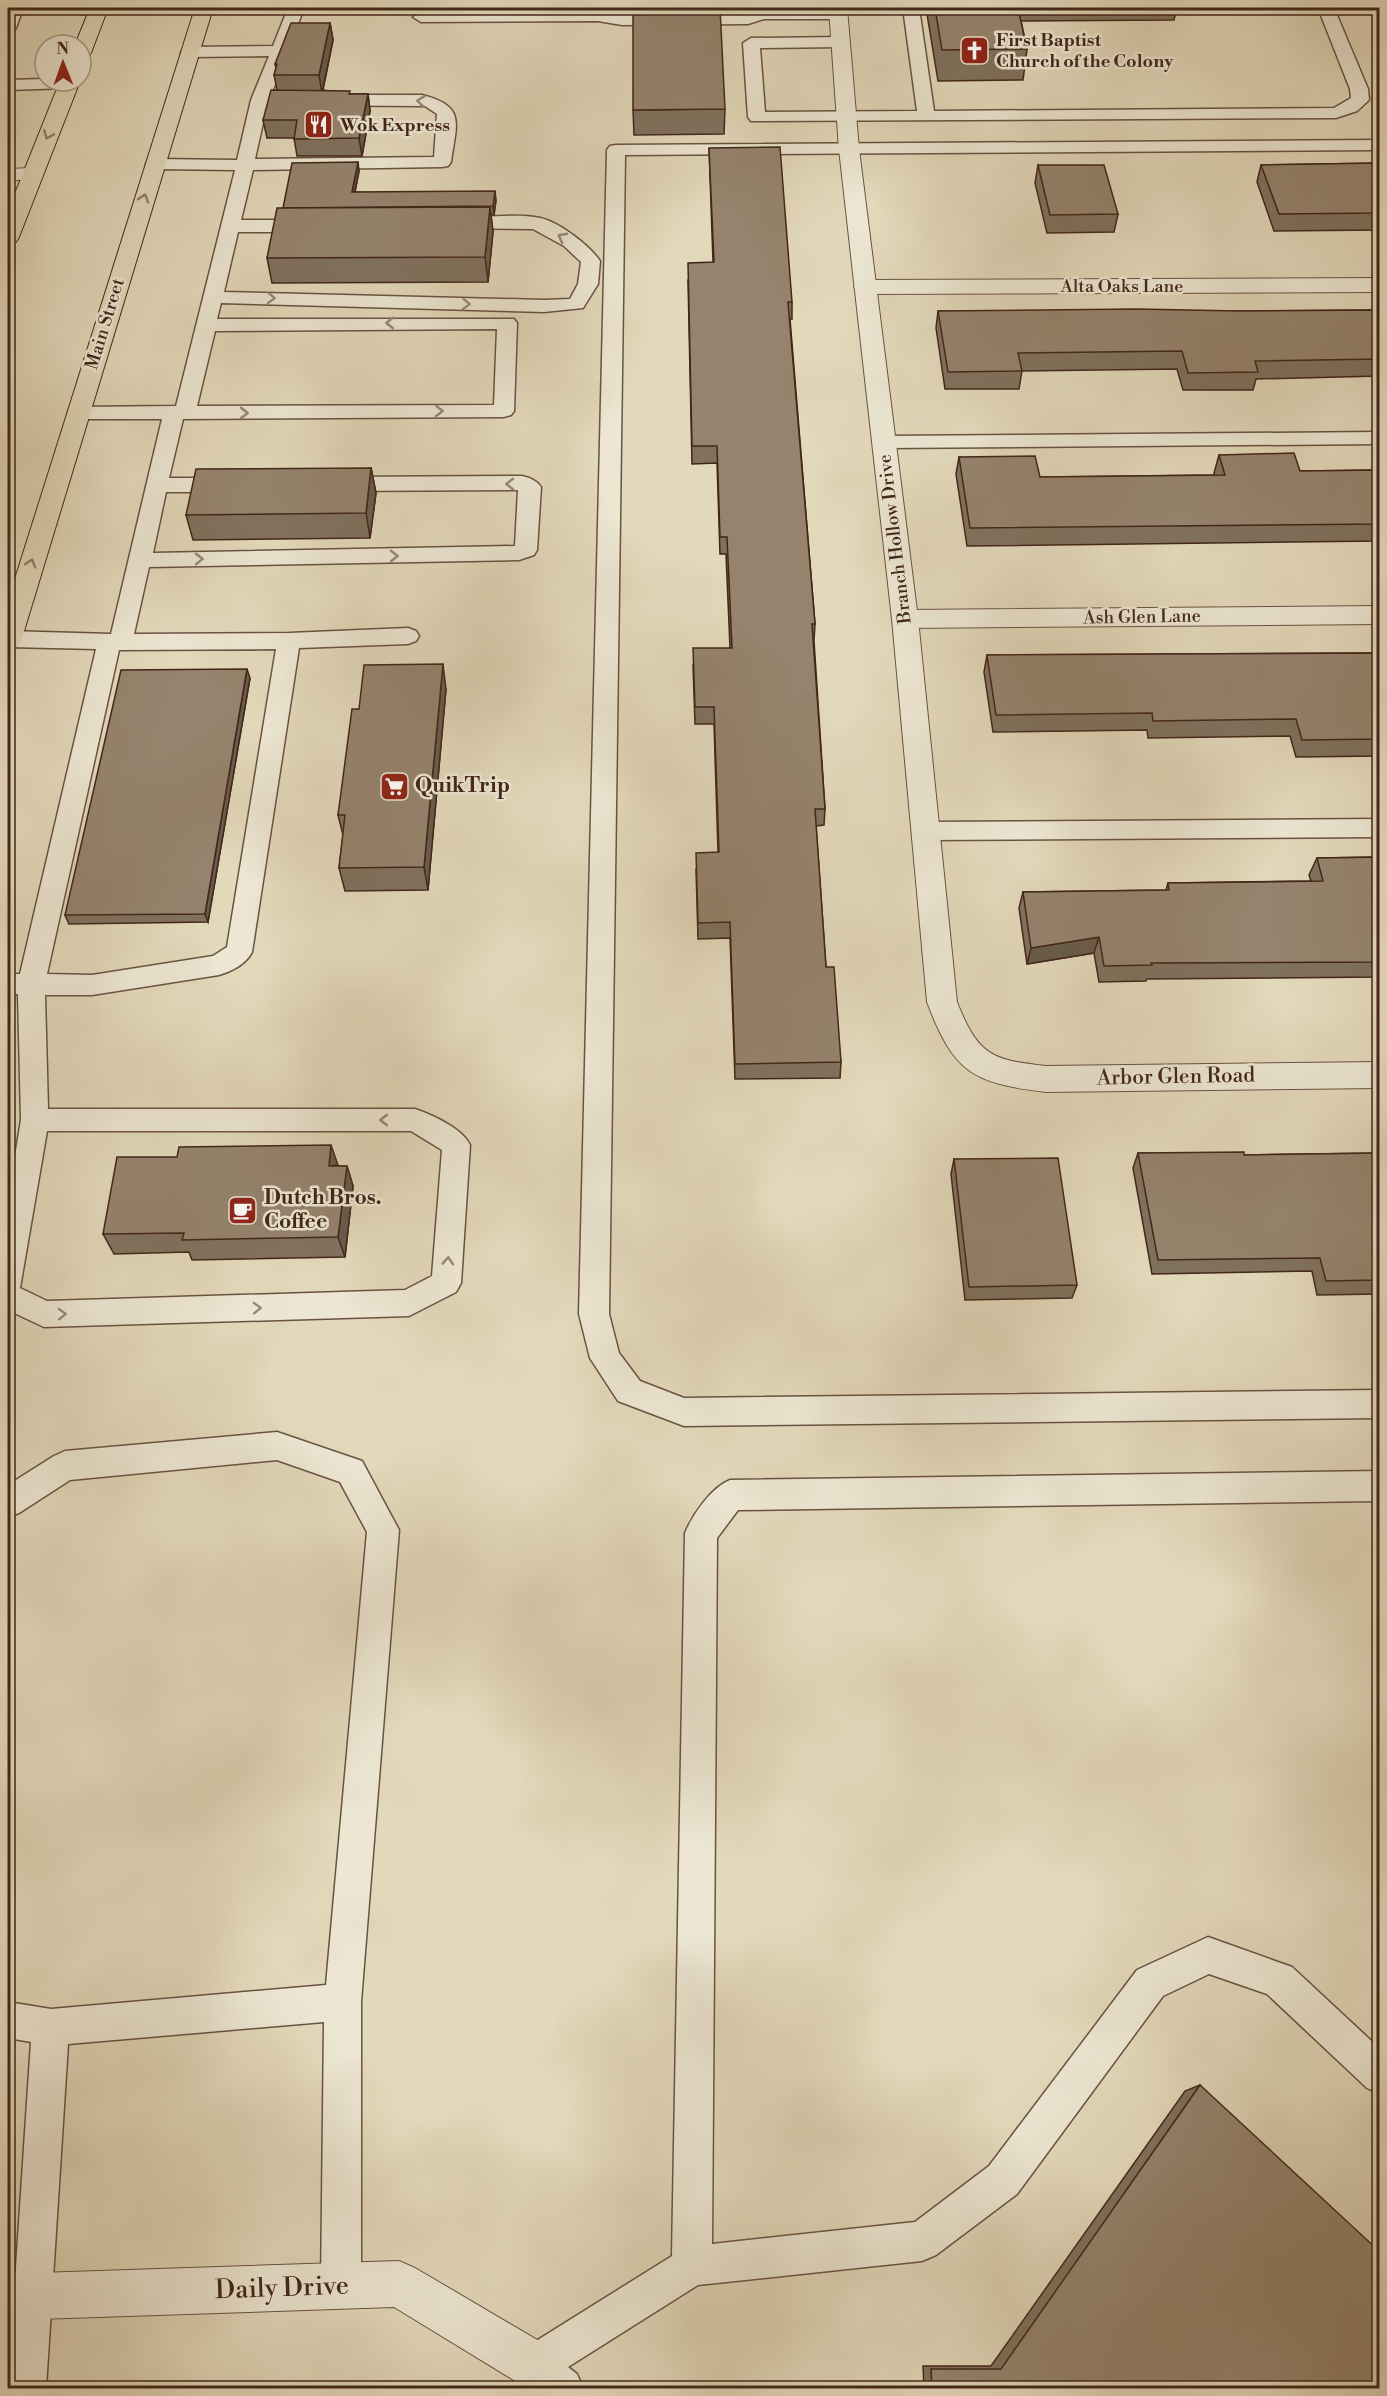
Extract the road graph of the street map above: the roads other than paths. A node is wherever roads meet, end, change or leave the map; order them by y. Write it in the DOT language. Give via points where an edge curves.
graph roads {
  1 [pos="15,8"];
  2 [pos="99,8"];
  3 [pos="204,8"];
  4 [pos="296,8"];
  5 [pos="911,8"];
  6 [pos="1326,8"];
  7 [pos="763,11"];
  8 [pos="838,11"];
  9 [pos="421,17"];
  10 [pos="8,28"];
  11 [pos="89,33"];
  12 [pos="841,42"];
  13 [pos="280,51"];
  14 [pos="189,52"];
  15 [pos="33,84"];
  16 [pos="8,85"];
  17 [pos="65,93"];
  18 [pos="260,100"];
  19 [pos="926,115"];
  20 [pos="847,116"];
  21 [pos="1380,145"];
  22 [pos="849,149"];
  23 [pos="155,164"];
  24 [pos="245,165"];
  25 [pos="32,174"];
  26 [pos="8,175"];
  27 [pos="442,224"];
  28 [pos="336,225"];
  29 [pos="230,226"];
  30 [pos="8,237"];
  31 [pos="1380,285"];
  32 [pos="865,287"];
  33 [pos="212,297"];
  34 [pos="205,325"];
  35 [pos="78,413"];
  36 [pos="180,413"];
  37 [pos="1380,438"];
  38 [pos="883,442"];
  39 [pos="322,484"];
  40 [pos="158,485"];
  41 [pos="252,485"];
  42 [pos="140,560"];
  43 [pos="1380,615"];
  44 [pos="905,620"];
  45 [pos="408,636"];
  46 [pos="8,640"];
  47 [pos="289,641"];
  48 [pos="115,642"];
  49 [pos="1380,828"];
  50 [pos="925,831"];
  51 [pos="19,985"];
  52 [pos="976,1060"];
  53 [pos="1380,1075"];
  54 [pos="35,1120"];
  55 [pos="8,1282"];
  56 [pos="8,1296"];
  57 [pos="1380,1404"];
  58 [pos="1380,1486"];
  59 [pos="8,1502"];
  60 [pos="343,2002"];
  61 [pos="8,2020"];
  62 [pos="51,2027"];
  63 [pos="1380,2075"];
  64 [pos="692,2266"];
  65 [pos="341,2287"];
  66 [pos="20,2296"];
  67 [pos="548,2377"];
  68 [pos="26,2388"];
  1 -- 10 [label="lane"];
  2 -- 11 [label="main road"];
  3 -- 14 [label="main road, Main Street"];
  4 -- 13 [label="lane"];
  5 -- 19 [label="lane"];
  6 -- 19 [label="lane" via="1359,89 1360,100 1336,113"];
  7 -- 8 [label="lane"];
  7 -- 9 [label="lane" via="748,20"];
  8 -- 12 [label="street, Branch Hollow Drive"];
  12 -- 20 [label="street, Branch Hollow Drive"];
  12 -- 20 [label="lane" via="751,43 757,117"];
  13 -- 14 [label="lane"];
  13 -- 18 [label="lane"];
  14 -- 23 [label="main road, Main Street"];
  15 -- 16 [label="lane"];
  17 -- 25 [label="main road, one-way"];
  18 -- 24 [label="lane"];
  24 -- 18 [label="lane, one-way" via="442,162 448,116 444,108 433,103"];
  19 -- 20 [label="lane"];
  20 -- 22 [label="street, Branch Hollow Drive"];
  21 -- 22 [label="lane"];
  22 -- 32 [label="street, Branch Hollow Drive"];
  22 -- 57 [label="lane" via="616,150 594,1314 605,1358 628,1390 684,1412"];
  23 -- 24 [label="lane"];
  35 -- 23 [label="main road, Main Street, one-way"];
  24 -- 29 [label="lane"];
  25 -- 26 [label="street"];
  25 -- 30 [label="main road"];
  33 -- 27 [label="lane, one-way" via="544,306 576,304 588,284 591,261 571,242 537,223"];
  28 -- 29 [label="lane"];
  29 -- 33 [label="lane"];
  31 -- 32 [label="street, Alta Oaks Lane"];
  32 -- 38 [label="street, Branch Hollow Drive"];
  33 -- 34 [label="lane"];
  34 -- 36 [label="lane"];
  36 -- 34 [label="lane, one-way" via="504,411 507,323"];
  35 -- 36 [label="lane"];
  46 -- 35 [label="main road, Main Street, one-way"];
  36 -- 40 [label="lane"];
  37 -- 38 [label="lane"];
  38 -- 44 [label="street, Branch Hollow Drive"];
  42 -- 39 [label="lane, one-way" via="519,554 526,550 530,487 522,483"];
  40 -- 41 [label="lane"];
  40 -- 42 [label="lane"];
  42 -- 48 [label="lane"];
  43 -- 44 [label="street, Ash Glen Lane"];
  44 -- 50 [label="street, Branch Hollow Drive"];
  45 -- 47 [label="lane"];
  46 -- 48 [label="lane"];
  47 -- 48 [label="lane"];
  47 -- 51 [label="lane" via="239,952 219,965 92,985"];
  48 -- 51 [label="lane"];
  49 -- 50 [label="lane"];
  50 -- 52 [label="street, Branch Hollow Drive" via="942,1002 953,1034"];
  51 -- 54 [label="lane"];
  52 -- 53 [label="street, Arbor Glen Road" via="999,1071 1046,1079"];
  54 -- 55 [label="lane"];
  56 -- 54 [label="lane, one-way" via="44,1314 409,1303 446,1283 456,1144 415,1120"];
  58 -- 64 [label="lane" via="730,1495 701,1533"];
  59 -- 60 [label="lane" via="66,1466 276,1446 351,1471 383,1530"];
  60 -- 62 [label="lane"];
  60 -- 65 [label="lane"];
  61 -- 62 [label="lane"];
  62 -- 66 [label="lane"];
  63 -- 64 [label="lane" via="1279,1980 1208,1955 1150,1983 1003,2180 922,2241"];
  64 -- 67 [label="lane"];
  65 -- 66 [label="street, Daily Drive"];
  65 -- 67 [label="street, Daily Drive" via="399,2284"];
  66 -- 68 [label="lane"];
}
